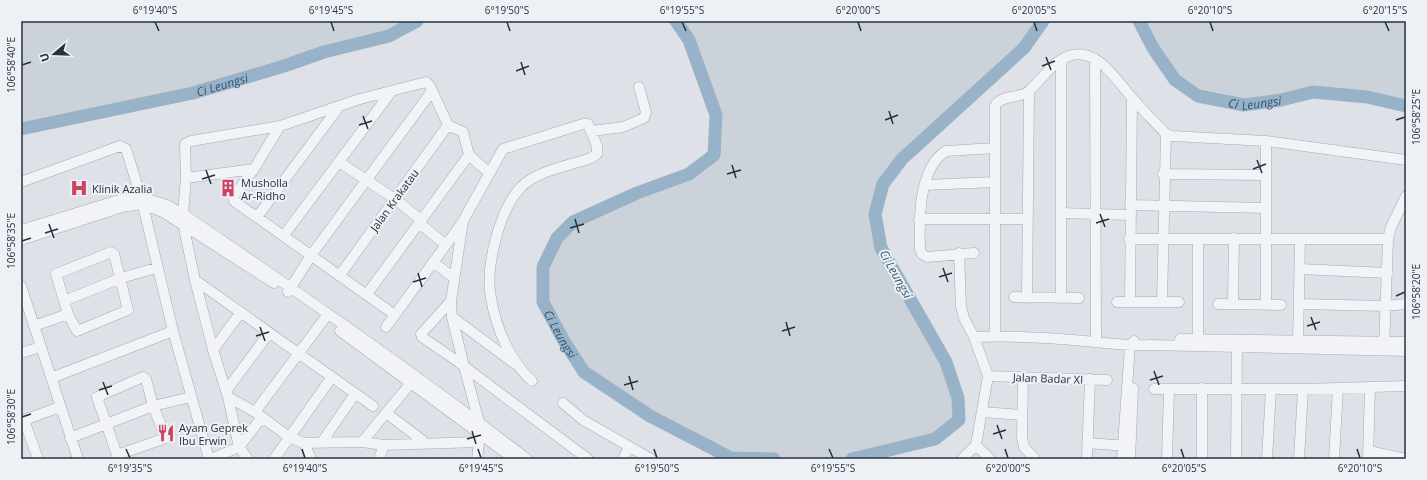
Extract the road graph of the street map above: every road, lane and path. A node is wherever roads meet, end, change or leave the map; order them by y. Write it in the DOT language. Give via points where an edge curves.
graph roads {
  1 [pos="1095,59"];
  2 [pos="1061,60"];
  3 [pos="639,87"];
  4 [pos="432,91"];
  5 [pos="391,92"];
  6 [pos="1029,92"];
  7 [pos="1132,98"];
  8 [pos="338,108"];
  9 [pos="448,125"];
  10 [pos="280,126"];
  11 [pos="592,131"];
  12 [pos="1166,134"];
  13 [pos="1266,141"];
  14 [pos="995,148"];
  15 [pos="469,155"];
  16 [pos="1406,160"];
  17 [pos="339,162"];
  18 [pos="254,169"];
  19 [pos="490,174"];
  20 [pos="1163,174"];
  21 [pos="1265,175"];
  22 [pos="186,178"];
  23 [pos="366,181"];
  24 [pos="21,182"];
  25 [pos="995,182"];
  26 [pos="925,185"];
  27 [pos="1406,196"];
  28 [pos="395,199"];
  29 [pos="141,200"];
  30 [pos="1163,206"];
  31 [pos="1266,208"];
  32 [pos="1129,210"];
  33 [pos="1061,213"];
  34 [pos="183,214"];
  35 [pos="1095,214"];
  36 [pos="257,217"];
  37 [pos="919,219"];
  38 [pos="1027,219"];
  39 [pos="995,220"];
  40 [pos="463,221"];
  41 [pos="420,222"];
  42 [pos="184,226"];
  43 [pos="21,230"];
  44 [pos="284,235"];
  45 [pos="1234,238"];
  46 [pos="1266,238"];
  47 [pos="1129,239"];
  48 [pos="1163,239"];
  49 [pos="1300,239"];
  50 [pos="1388,239"];
  51 [pos="21,240"];
  52 [pos="1198,240"];
  53 [pos="446,245"];
  54 [pos="959,253"];
  55 [pos="974,253"];
  56 [pos="312,254"];
  57 [pos="433,262"];
  58 [pos="156,268"];
  59 [pos="1300,269"];
  60 [pos="1388,273"];
  61 [pos="340,275"];
  62 [pos="121,278"];
  63 [pos="454,278"];
  64 [pos="195,280"];
  65 [pos="21,286"];
  66 [pos="290,290"];
  67 [pos="367,294"];
  68 [pos="1014,298"];
  69 [pos="1027,298"];
  70 [pos="1061,298"];
  71 [pos="1079,298"];
  72 [pos="64,302"];
  73 [pos="451,302"];
  74 [pos="1117,302"];
  75 [pos="1130,302"];
  76 [pos="1162,302"];
  77 [pos="1179,302"];
  78 [pos="1218,304"];
  79 [pos="1233,304"];
  80 [pos="1299,304"];
  81 [pos="1406,304"];
  82 [pos="1266,305"];
  83 [pos="1281,305"];
  84 [pos="1385,306"];
  85 [pos="241,312"];
  86 [pos="68,314"];
  87 [pos="395,314"];
  88 [pos="326,316"];
  89 [pos="452,317"];
  90 [pos="34,326"];
  91 [pos="386,327"];
  92 [pos="172,331"];
  93 [pos="269,333"];
  94 [pos="994,336"];
  95 [pos="974,337"];
  96 [pos="1198,339"];
  97 [pos="1096,342"];
  98 [pos="1406,342"];
  99 [pos="1237,343"];
  100 [pos="1298,344"];
  101 [pos="1134,346"];
  102 [pos="41,347"];
  103 [pos="1384,347"];
  104 [pos="213,350"];
  105 [pos="1406,351"];
  106 [pos="21,353"];
  107 [pos="299,353"];
  108 [pos="516,364"];
  109 [pos="464,366"];
  110 [pos="988,376"];
  111 [pos="332,377"];
  112 [pos="1023,377"];
  113 [pos="51,378"];
  114 [pos="1090,379"];
  115 [pos="1107,380"];
  116 [pos="532,381"];
  117 [pos="411,383"];
  118 [pos="1406,386"];
  119 [pos="1370,387"];
  120 [pos="1202,388"];
  121 [pos="1235,388"];
  122 [pos="1338,388"];
  123 [pos="1154,389"];
  124 [pos="1169,389"];
  125 [pos="1271,389"];
  126 [pos="1303,389"];
  127 [pos="227,394"];
  128 [pos="355,394"];
  129 [pos="191,397"];
  130 [pos="563,403"];
  131 [pos="153,406"];
  132 [pos="373,406"];
  133 [pos="60,407"];
  134 [pos="982,412"];
  135 [pos="386,413"];
  136 [pos="259,414"];
  137 [pos="1021,415"];
  138 [pos="23,420"];
  139 [pos="479,422"];
  140 [pos="106,424"];
  141 [pos="290,437"];
  142 [pos="70,438"];
  143 [pos="480,438"];
  144 [pos="422,440"];
  145 [pos="322,442"];
  146 [pos="362,442"];
  147 [pos="304,443"];
  148 [pos="1087,443"];
  149 [pos="384,445"];
  150 [pos="976,445"];
  151 [pos="1126,446"];
  152 [pos="239,447"];
  153 [pos="629,447"];
  154 [pos="1369,455"];
  155 [pos="38,459"];
  156 [pos="78,459"];
  157 [pos="210,459"];
  158 [pos="248,459"];
  159 [pos="274,459"];
  160 [pos="311,459"];
  161 [pos="379,459"];
  162 [pos="477,459"];
  163 [pos="514,459"];
  164 [pos="527,459"];
  165 [pos="588,459"];
  166 [pos="623,459"];
  167 [pos="651,459"];
  168 [pos="962,459"];
  169 [pos="990,459"];
  170 [pos="1035,459"];
  171 [pos="1087,459"];
  172 [pos="1122,459"];
  173 [pos="1130,459"];
  174 [pos="1167,459"];
  175 [pos="1202,459"];
  176 [pos="1236,459"];
  177 [pos="1267,459"];
  178 [pos="1298,459"];
  179 [pos="1334,459"];
  180 [pos="1406,459"];
  1 -- 2 [label="street" via="1080,54"];
  1 -- 7 [label="street"];
  1 -- 35 [label="street"];
  2 -- 6 [label="street" via="1052,66"];
  2 -- 33 [label="street"];
  3 -- 11 [label="street" via="646,112 644,118 624,127"];
  4 -- 5 [label="street" via="428,84 422,82"];
  4 -- 9 [label="street"];
  4 -- 23 [label="street"];
  5 -- 8 [label="street" via="360,99"];
  5 -- 17 [label="street"];
  6 -- 14 [label="street" via="997,103"];
  6 -- 38 [label="street"];
  7 -- 12 [label="street"];
  7 -- 32 [label="street"];
  8 -- 10 [label="street"];
  8 -- 36 [label="street"];
  9 -- 15 [label="street" via="463,132"];
  9 -- 28 [label="street, Jalan Krakatau"];
  10 -- 18 [label="street"];
  10 -- 22 [label="street" via="188,142 185,146"];
  11 -- 19 [label="street" via="588,124 583,124 506,148 502,150"];
  11 -- 108 [label="street" via="597,152 594,157 528,181 520,188 500,224 495,240 490,291 496,317"];
  12 -- 13 [label="street" via="1179,137"];
  12 -- 20 [label="street"];
  13 -- 16 [label="street"];
  13 -- 21 [label="street"];
  14 -- 25 [label="street"];
  14 -- 26 [label="street" via="946,151 930,169"];
  15 -- 19 [label="street"];
  15 -- 41 [label="street"];
  17 -- 23 [label="street"];
  17 -- 44 [label="street"];
  18 -- 22 [label="street"];
  18 -- 36 [label="street" via="234,197 234,201"];
  19 -- 40 [label="street"];
  20 -- 21 [label="street"];
  20 -- 30 [label="street"];
  21 -- 31 [label="street"];
  22 -- 34 [label="street"];
  23 -- 28 [label="street"];
  23 -- 56 [label="street"];
  24 -- 29 [label="street" via="123,146"];
  25 -- 26 [label="street"];
  25 -- 39 [label="street"];
  26 -- 37 [label="street"];
  27 -- 50 [label="street"];
  28 -- 41 [label="street"];
  28 -- 61 [label="street, Jalan Krakatau"];
  29 -- 34 [label="street" via="166,205"];
  29 -- 42 [label="street"];
  29 -- 43 [label="street" via="119,200"];
  29 -- 51 [label="street"];
  29 -- 58 [label="street"];
  30 -- 31 [label="street"];
  30 -- 32 [label="street"];
  30 -- 48 [label="street"];
  31 -- 46 [label="street"];
  32 -- 35 [label="street"];
  32 -- 47 [label="street"];
  33 -- 35 [label="street"];
  33 -- 70 [label="street"];
  34 -- 42 [label="street"];
  34 -- 66 [label="street"];
  35 -- 97 [label="street"];
  36 -- 44 [label="street"];
  37 -- 39 [label="street"];
  37 -- 54 [label="street" via="920,250 924,256"];
  38 -- 39 [label="street"];
  38 -- 69 [label="street"];
  39 -- 94 [label="street"];
  40 -- 53 [label="street"];
  40 -- 63 [label="street"];
  41 -- 53 [label="street"];
  41 -- 67 [label="street"];
  42 -- 64 [label="street"];
  42 -- 66 [label="street"];
  44 -- 56 [label="street"];
  45 -- 46 [label="street"];
  45 -- 52 [label="street"];
  45 -- 79 [label="street"];
  46 -- 49 [label="street"];
  46 -- 82 [label="street"];
  47 -- 48 [label="street"];
  47 -- 75 [label="street"];
  48 -- 52 [label="street"];
  48 -- 76 [label="street"];
  49 -- 50 [label="street"];
  49 -- 59 [label="street"];
  50 -- 60 [label="street"];
  52 -- 96 [label="street"];
  53 -- 57 [label="street"];
  54 -- 55 [label="street"];
  54 -- 95 [label="street" via="960,307"];
  56 -- 61 [label="street"];
  56 -- 66 [label="street"];
  57 -- 63 [label="street"];
  57 -- 87 [label="street"];
  58 -- 62 [label="street"];
  58 -- 92 [label="street"];
  59 -- 60 [label="street"];
  59 -- 80 [label="street"];
  60 -- 84 [label="street"];
  61 -- 67 [label="street"];
  62 -- 72 [label="street"];
  62 -- 72 [label="street" via="114,254 111,252 58,272 56,277"];
  62 -- 86 [label="street" via="128,310 80,331 75,329"];
  63 -- 73 [label="street"];
  64 -- 85 [label="street"];
  64 -- 104 [label="street"];
  65 -- 90 [label="street"];
  66 -- 88 [label="street"];
  67 -- 87 [label="street"];
  68 -- 69 [label="street"];
  69 -- 70 [label="street"];
  70 -- 71 [label="street"];
  72 -- 86 [label="street"];
  73 -- 89 [label="street"];
  73 -- 109 [label="street" via="421,335"];
  74 -- 75 [label="street"];
  75 -- 76 [label="street"];
  76 -- 77 [label="street"];
  78 -- 79 [label="street"];
  79 -- 82 [label="street"];
  80 -- 84 [label="street"];
  80 -- 100 [label="street"];
  81 -- 84 [label="street"];
  82 -- 83 [label="street"];
  84 -- 103 [label="street"];
  85 -- 93 [label="street"];
  85 -- 104 [label="street"];
  86 -- 90 [label="street"];
  87 -- 91 [label="street"];
  88 -- 107 [label="street"];
  88 -- 117 [label="street"];
  88 -- 139 [label="street"];
  89 -- 108 [label="street"];
  89 -- 109 [label="street"];
  90 -- 102 [label="street"];
  92 -- 113 [label="street"];
  92 -- 129 [label="street"];
  93 -- 107 [label="street"];
  93 -- 127 [label="street"];
  94 -- 95 [label="street"];
  94 -- 97 [label="street"];
  95 -- 110 [label="street"];
  96 -- 99 [label="street"];
  96 -- 101 [label="street" via="1138,339"];
  97 -- 101 [label="street"];
  98 -- 103 [label="street"];
  99 -- 100 [label="street"];
  99 -- 101 [label="street"];
  99 -- 121 [label="street"];
  100 -- 103 [label="street"];
  101 -- 151 [label="street"];
  102 -- 106 [label="street"];
  102 -- 113 [label="street"];
  103 -- 105 [label="street"];
  104 -- 127 [label="street"];
  107 -- 111 [label="street"];
  107 -- 136 [label="street"];
  108 -- 116 [label="street"];
  109 -- 139 [label="street"];
  109 -- 165 [label="street"];
  110 -- 112 [label="street, Jalan Badar XI"];
  110 -- 134 [label="street"];
  111 -- 128 [label="street"];
  111 -- 141 [label="street"];
  112 -- 114 [label="street, Jalan Badar XI"];
  112 -- 137 [label="street"];
  113 -- 133 [label="street"];
  114 -- 115 [label="street, Jalan Badar XI"];
  114 -- 148 [label="street"];
  117 -- 135 [label="street"];
  117 -- 143 [label="street"];
  118 -- 119 [label="street"];
  119 -- 122 [label="street"];
  119 -- 154 [label="street"];
  120 -- 121 [label="street"];
  120 -- 124 [label="street"];
  120 -- 175 [label="street"];
  121 -- 125 [label="street"];
  121 -- 176 [label="street"];
  122 -- 126 [label="street"];
  122 -- 179 [label="street"];
  123 -- 124 [label="street"];
  124 -- 174 [label="street"];
  125 -- 126 [label="street"];
  125 -- 177 [label="street"];
  126 -- 178 [label="street"];
  127 -- 136 [label="street"];
  127 -- 152 [label="street"];
  128 -- 132 [label="street"];
  128 -- 145 [label="street"];
  129 -- 131 [label="street"];
  129 -- 157 [label="street"];
  130 -- 153 [label="street" via="583,420"];
  131 -- 140 [label="street"];
  131 -- 140 [label="street" via="146,379 141,378 97,397"];
  131 -- 140 [label="street" via="165,436 164,440 117,455"];
  133 -- 138 [label="street"];
  133 -- 142 [label="street"];
  134 -- 137 [label="street"];
  134 -- 150 [label="street"];
  135 -- 144 [label="street"];
  135 -- 146 [label="street"];
  136 -- 141 [label="street"];
  136 -- 152 [label="street"];
  137 -- 170 [label="street" via="1024,447"];
  138 -- 155 [label="street"];
  139 -- 143 [label="street"];
  139 -- 164 [label="street"];
  140 -- 142 [label="street"];
  141 -- 147 [label="street"];
  141 -- 159 [label="street"];
  142 -- 156 [label="street"];
  143 -- 149 [label="street"];
  143 -- 162 [label="street"];
  143 -- 163 [label="street"];
  145 -- 146 [label="street"];
  145 -- 147 [label="street"];
  146 -- 149 [label="street"];
  147 -- 160 [label="street"];
  148 -- 151 [label="street"];
  148 -- 171 [label="street"];
  149 -- 161 [label="street"];
  150 -- 168 [label="street"];
  150 -- 169 [label="street"];
  151 -- 172 [label="street"];
  151 -- 173 [label="street"];
  152 -- 157 [label="street"];
  152 -- 158 [label="street"];
  153 -- 166 [label="street"];
  153 -- 167 [label="street"];
  154 -- 180 [label="street"];
}
